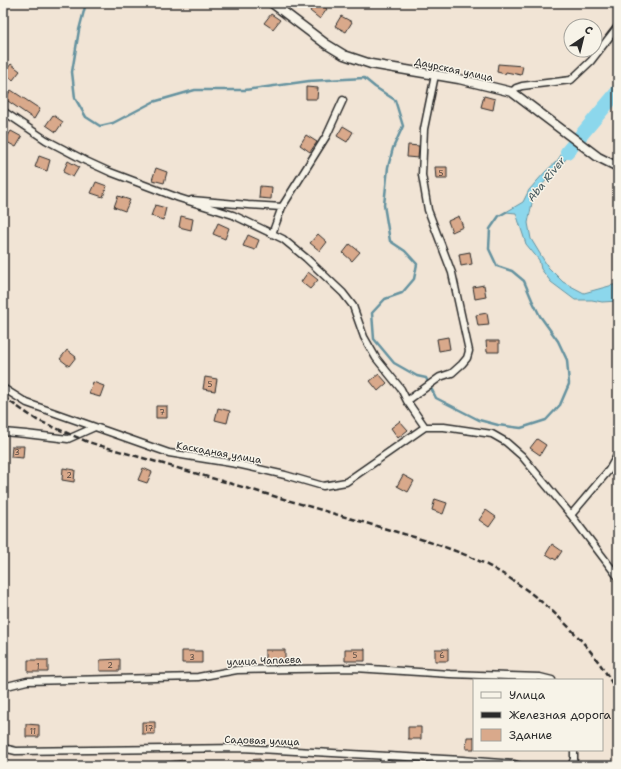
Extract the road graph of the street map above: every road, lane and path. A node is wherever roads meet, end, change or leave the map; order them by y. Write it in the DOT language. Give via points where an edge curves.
graph roads {
  1 [pos="272,3"];
  2 [pos="618,26"];
  3 [pos="434,75"];
  4 [pos="512,92"];
  5 [pos="343,100"];
  6 [pos="3,111"];
  7 [pos="618,167"];
  8 [pos="178,198"];
  9 [pos="282,207"];
  10 [pos="272,234"];
  11 [pos="3,388"];
  12 [pos="407,401"];
  13 [pos="425,427"];
  14 [pos="95,428"];
  15 [pos="3,432"];
  16 [pos="618,454"];
  17 [pos="571,515"];
  18 [pos="618,577"];
  19 [pos="548,679"];
  20 [pos="3,687"];
  21 [pos="3,748"];
  22 [pos="574,751"];
  23 [pos="384,756"];
  24 [pos="516,765"];
  25 [pos="383,766"];
  26 [pos="571,766"];
  1 -- 3 [label="street, Даурская улица" via="344,55 371,64"];
  2 -- 4 [label="street" via="591,61 571,80 522,86"];
  3 -- 4 [label="street, Даурская улица"];
  3 -- 12 [label="street" via="424,129 422,175 428,210 452,273 469,351 462,364 452,373 440,377"];
  4 -- 7 [label="street, Даурская улица" via="598,158"];
  5 -- 9 [label="street" via="327,135"];
  6 -- 8 [label="street" via="46,140 86,161"];
  8 -- 9 [label="street"];
  8 -- 10 [label="street" via="233,215"];
  9 -- 10 [label="street"];
  10 -- 12 [label="street" via="283,239 300,254 353,306 364,337"];
  11 -- 14 [label="street, Каскадная улица" via="27,403"];
  12 -- 13 [label="street"];
  13 -- 14 [label="street, Каскадная улица" via="346,482 323,486 237,464 169,453"];
  13 -- 17 [label="street" via="492,434 506,442 522,456"];
  14 -- 15 [label="street" via="68,439"];
  16 -- 17 [label="street" via="609,470"];
  17 -- 18 [label="street"];
  19 -- 20 [label="street, улица Чапаева" via="355,668 237,670 198,676 27,681"];
  21 -- 23 [label="street, Садовая улица" via="16,751 241,748"];
  22 -- 26 [label="street"];
  23 -- 24 [label="street, Садовая улица"];
  23 -- 25 [label="street"];
}
